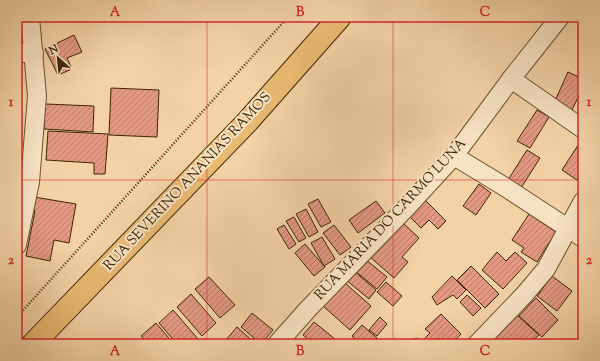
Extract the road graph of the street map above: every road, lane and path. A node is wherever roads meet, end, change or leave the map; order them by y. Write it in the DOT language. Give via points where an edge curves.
graph roads {
  1 [pos="30,17"];
  2 [pos="288,17"];
  3 [pos="340,17"];
  4 [pos="560,17"];
  5 [pos="25,53"];
  6 [pos="511,79"];
  7 [pos="583,129"];
  8 [pos="454,156"];
  9 [pos="23,182"];
  10 [pos="583,201"];
  11 [pos="576,234"];
  12 [pos="17,245"];
  13 [pos="17,318"];
  14 [pos="33,344"];
  15 [pos="278,344"];
  16 [pos="477,344"];
  1 -- 5 [label="street"];
  2 -- 13 [label="path"];
  3 -- 14 [label="main road, RUA SEVERINO ANANIAS RAMOS" via="248,121"];
  4 -- 6 [label="street, RUA MARIA DO CARMO LUNA"];
  5 -- 9 [label="street" via="37,96"];
  6 -- 7 [label="street"];
  6 -- 8 [label="street, RUA MARIA DO CARMO LUNA"];
  8 -- 11 [label="street, RUA MARIA DO CARMO LUNA"];
  8 -- 15 [label="street, RUA MARIA DO CARMO LUNA" via="308,309"];
  9 -- 12 [label="street"];
  10 -- 11 [label="street"];
  11 -- 16 [label="street" via="524,295"];
}
